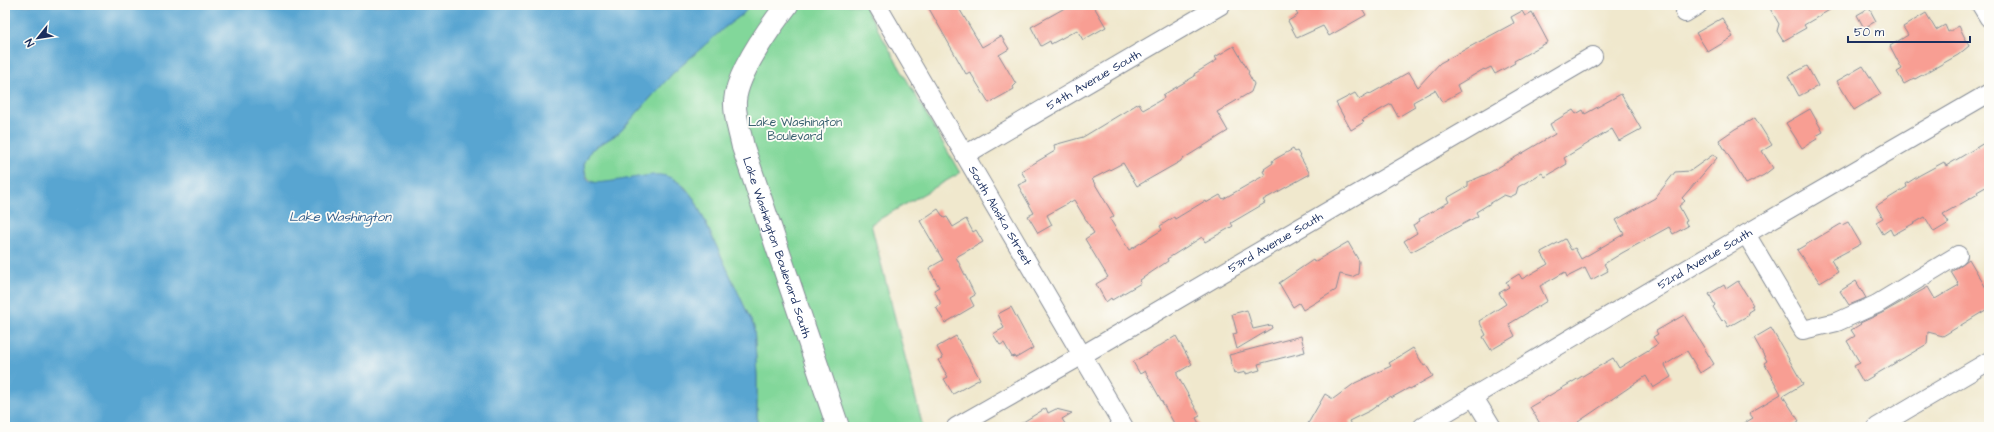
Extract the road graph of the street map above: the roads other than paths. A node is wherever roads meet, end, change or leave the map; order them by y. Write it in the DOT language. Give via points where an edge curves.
graph roads {
  1 [pos="787,5"];
  2 [pos="877,5"];
  3 [pos="1221,5"];
  4 [pos="1981,5"];
  5 [pos="1989,18"];
  6 [pos="1593,56"];
  7 [pos="1989,93"];
  8 [pos="965,155"];
  9 [pos="1746,234"];
  10 [pos="1958,256"];
  11 [pos="1081,356"];
  12 [pos="1989,361"];
  13 [pos="1473,396"];
  14 [pos="838,427"];
  15 [pos="956,427"];
  16 [pos="1124,427"];
  17 [pos="1422,427"];
  18 [pos="1492,427"];
  19 [pos="1877,427"];
  1 -- 14 [label="main road, Lake Washington Boulevard South" via="758,47 740,84 735,101 736,116 743,147"];
  2 -- 8 [label="street, South Alaska Street"];
  3 -- 8 [label="street, 54th Avenue South"];
  4 -- 5 [label="street"];
  6 -- 11 [label="street, 53rd Avenue South"];
  7 -- 9 [label="street, 52nd Avenue South"];
  8 -- 11 [label="street, South Alaska Street"];
  9 -- 10 [label="street" via="1803,330 1838,322 1877,304"];
  9 -- 13 [label="street, 52nd Avenue South"];
  11 -- 15 [label="street, 53rd Avenue South"];
  11 -- 16 [label="street, South Alaska Street"];
  12 -- 19 [label="street"];
  13 -- 17 [label="street, 52nd Avenue South"];
  13 -- 18 [label="street"];
}
